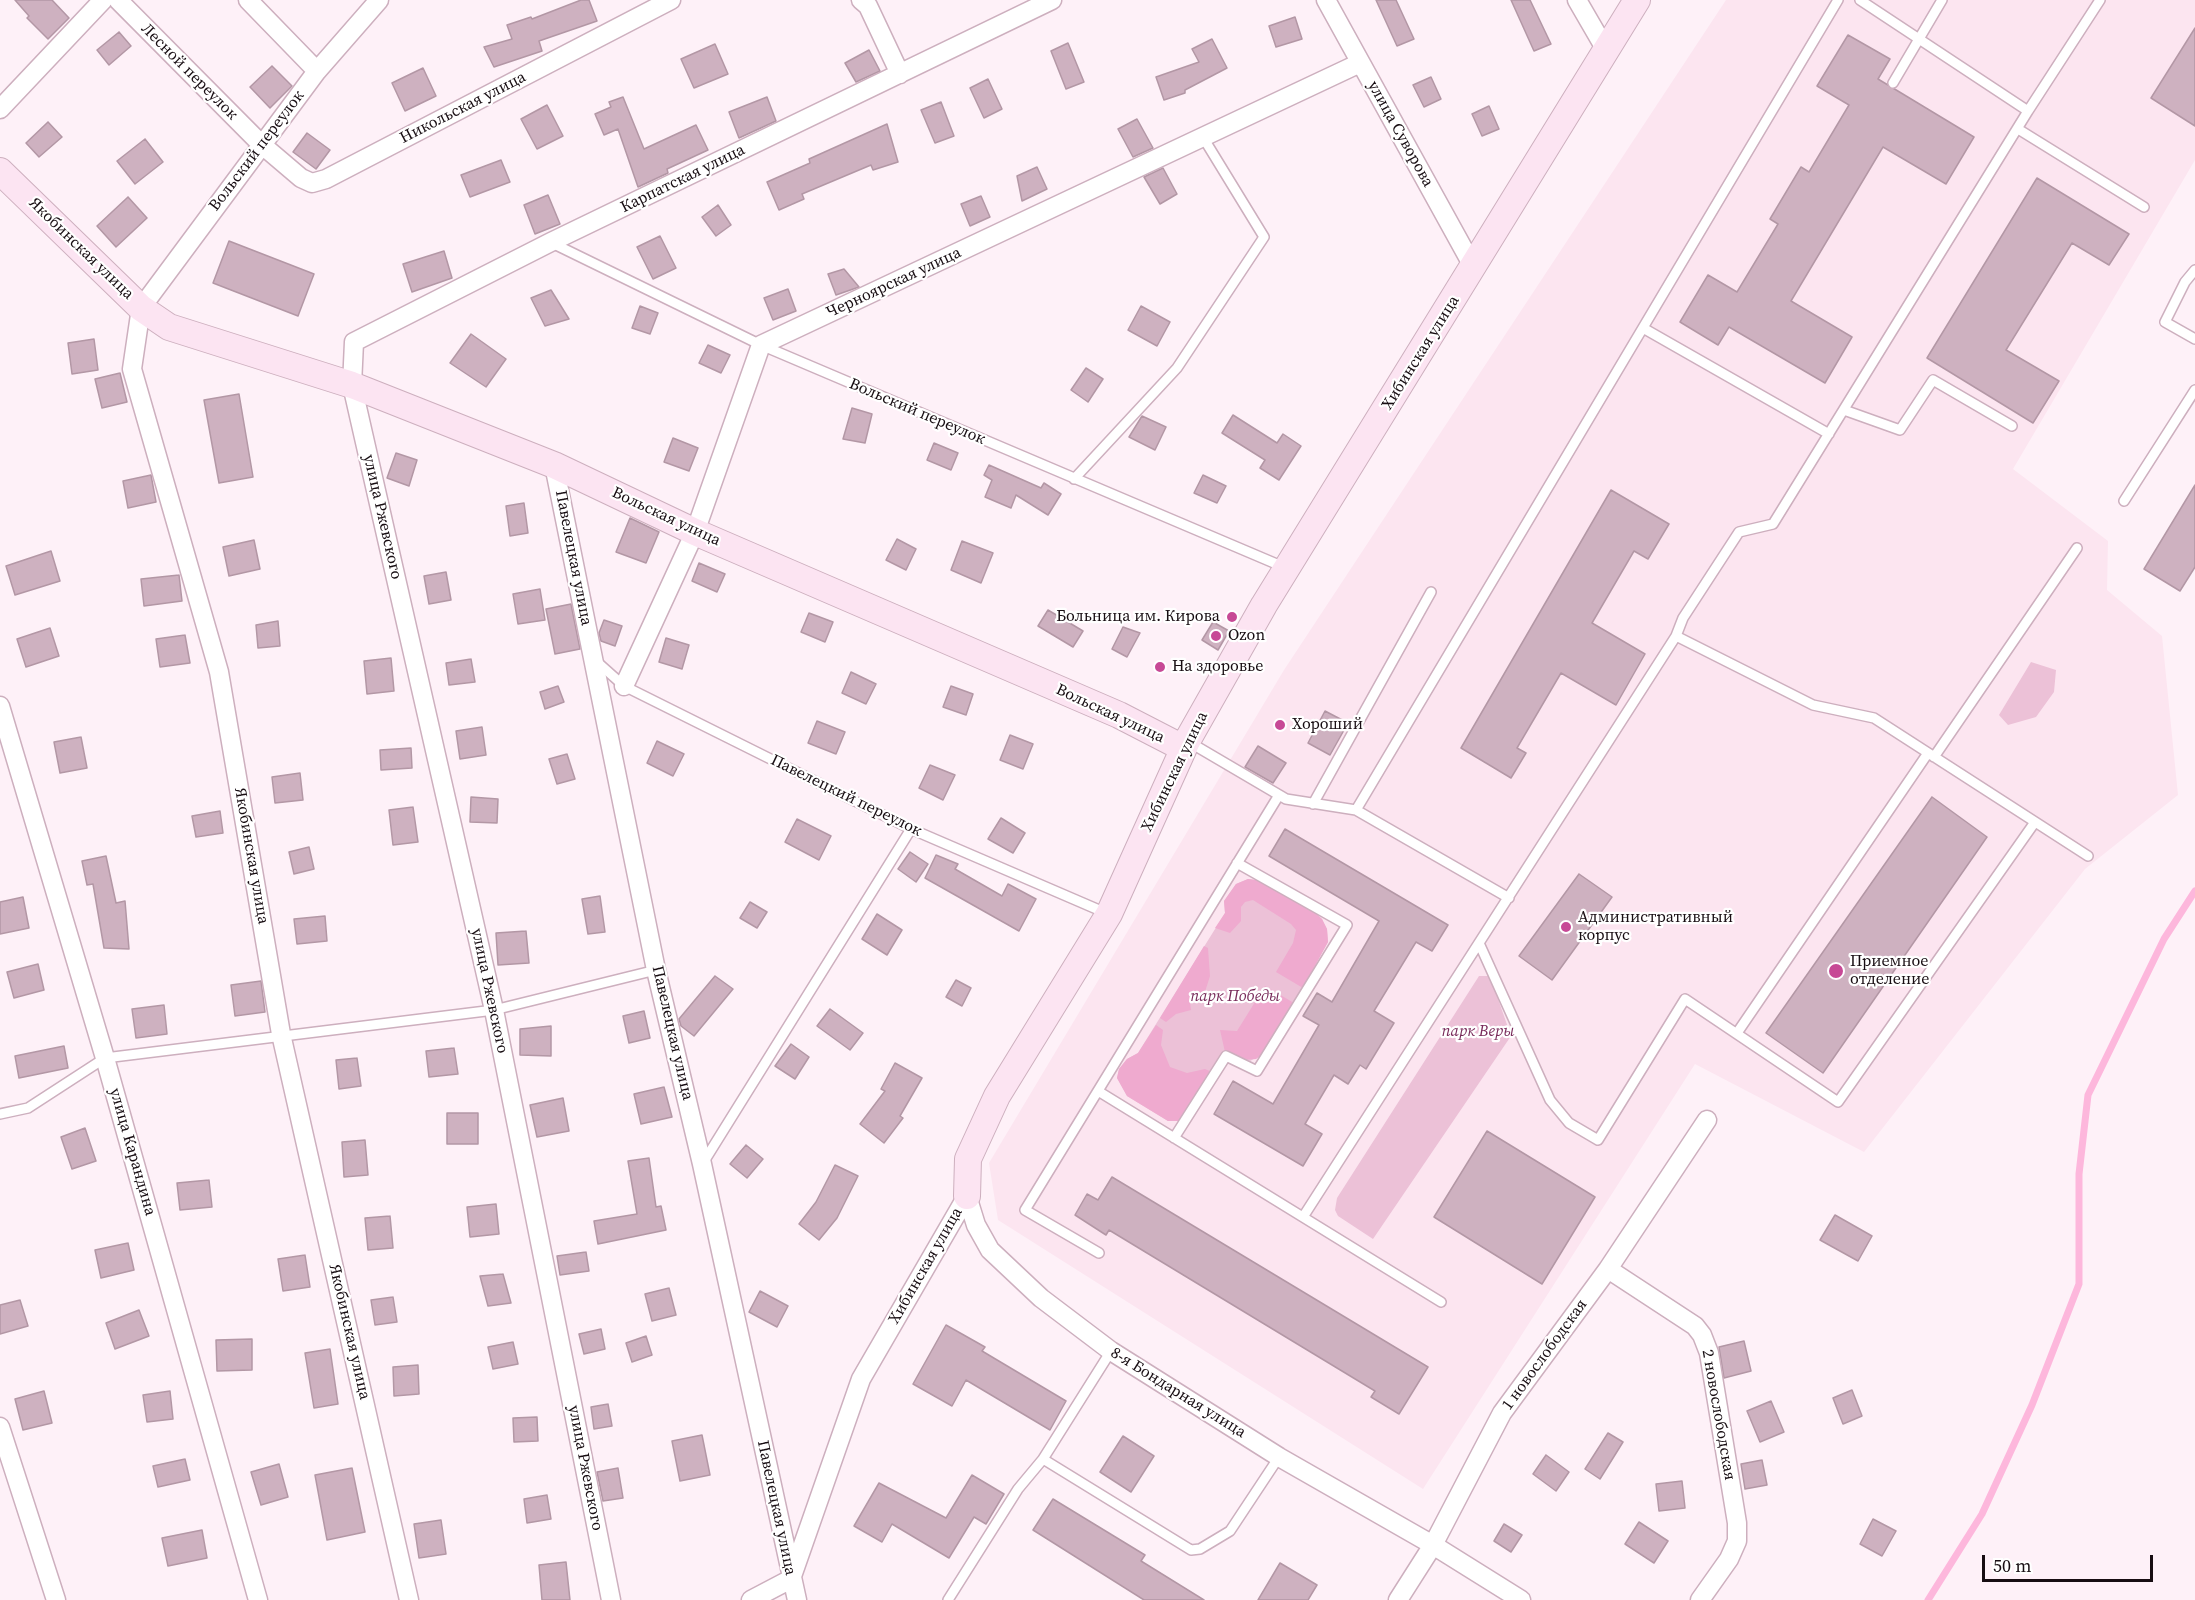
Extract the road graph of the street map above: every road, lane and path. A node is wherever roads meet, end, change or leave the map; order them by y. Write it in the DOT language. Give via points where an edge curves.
graph roads {
  1 [pos="103,0"];
  2 [pos="118,0"];
  3 [pos="248,0"];
  4 [pos="379,0"];
  5 [pos="671,0"];
  6 [pos="861,0"];
  7 [pos="1052,0"];
  8 [pos="1326,0"];
  9 [pos="1577,0"];
  10 [pos="1637,0"];
  11 [pos="1838,0"];
  12 [pos="1860,0"];
  13 [pos="1942,0"];
  14 [pos="2100,0"];
  15 [pos="1919,39"];
  16 [pos="1606,50"];
  17 [pos="1360,63"];
  18 [pos="317,71"];
  19 [pos="900,74"];
  20 [pos="1893,83"];
  21 [pos="0,109"];
  22 [pos="2028,111"];
  23 [pos="2018,129"];
  24 [pos="1204,139"];
  25 [pos="261,144"];
  26 [pos="0,171"];
  27 [pos="2144,207"];
  28 [pos="551,242"];
  29 [pos="1474,268"];
  30 [pos="2195,270"];
  31 [pos="141,308"];
  32 [pos="1643,328"];
  33 [pos="2195,339"];
  34 [pos="761,345"];
  35 [pos="352,385"];
  36 [pos="2195,390"];
  37 [pos="1844,410"];
  38 [pos="2012,426"];
  39 [pos="1829,434"];
  40 [pos="554,465"];
  41 [pos="1074,479"];
  42 [pos="2124,501"];
  43 [pos="695,532"];
  44 [pos="2077,548"];
  45 [pos="1288,569"];
  46 [pos="1431,592"];
  47 [pos="1676,636"];
  48 [pos="593,658"];
  49 [pos="624,686"];
  50 [pos="0,706"];
  51 [pos="1185,745"];
  52 [pos="1931,755"];
  53 [pos="1279,795"];
  54 [pos="1313,804"];
  55 [pos="1356,810"];
  56 [pos="2035,822"];
  57 [pos="911,829"];
  58 [pos="2088,856"];
  59 [pos="1237,862"];
  60 [pos="1509,898"];
  61 [pos="1109,914"];
  62 [pos="1479,943"];
  63 [pos="656,970"];
  64 [pos="494,1010"];
  65 [pos="1737,1033"];
  66 [pos="281,1035"];
  67 [pos="105,1058"];
  68 [pos="1098,1090"];
  69 [pos="0,1114"];
  70 [pos="1707,1120"];
  71 [pos="1174,1138"];
  72 [pos="702,1164"];
  73 [pos="967,1196"];
  74 [pos="1304,1217"];
  75 [pos="1100,1252"];
  76 [pos="1608,1269"];
  77 [pos="1441,1302"];
  78 [pos="1110,1351"];
  79 [pos="0,1427"];
  80 [pos="1279,1457"];
  81 [pos="1043,1460"];
  82 [pos="1433,1545"];
  83 [pos="791,1579"];
  84 [pos="56,1600"];
  85 [pos="258,1600"];
  86 [pos="409,1600"];
  87 [pos="611,1600"];
  88 [pos="751,1600"];
  89 [pos="797,1600"];
  90 [pos="948,1600"];
  91 [pos="1398,1600"];
  92 [pos="1521,1600"];
  93 [pos="1700,1600"];
  1 -- 21 [label="street"];
  2 -- 25 [label="street, Лесной переулок"];
  3 -- 18 [label="street"];
  4 -- 18 [label="street, Вольский переулок"];
  5 -- 25 [label="street, Никольская улица" via="319,182 306,182"];
  6 -- 19 [label="street" via="868,6"];
  7 -- 19 [label="street, Карпатская улица"];
  8 -- 17 [label="street, улица Суворова"];
  9 -- 16 [label="street"];
  10 -- 16 [label="street, Хибинская улица"];
  11 -- 32 [label="lane"];
  12 -- 15 [label="lane"];
  13 -- 15 [label="lane"];
  14 -- 22 [label="lane"];
  15 -- 20 [label="lane"];
  15 -- 22 [label="lane"];
  16 -- 29 [label="street, Хибинская улица"];
  17 -- 24 [label="street, Черноярская улица"];
  17 -- 29 [label="street, улица Суворова"];
  18 -- 25 [label="street, Вольский переулок"];
  19 -- 28 [label="street, Карпатская улица"];
  22 -- 23 [label="lane"];
  23 -- 27 [label="lane"];
  23 -- 37 [label="lane"];
  24 -- 34 [label="street, Черноярская улица"];
  24 -- 41 [label="lane" via="1264,237 1177,368"];
  25 -- 31 [label="street, Вольский переулок"];
  26 -- 31 [label="street, Якобинская улица"];
  28 -- 34 [label="lane, Вольский переулок"];
  28 -- 35 [label="street, Карпатская улица" via="354,342"];
  29 -- 45 [label="street, Хибинская улица"];
  30 -- 33 [label="lane" via="2165,322"];
  31 -- 35 [label="street, Вольская улица" via="169,327"];
  31 -- 66 [label="street, Якобинская улица" via="132,369 219,672"];
  32 -- 39 [label="lane"];
  32 -- 55 [label="lane"];
  34 -- 41 [label="lane, Вольский переулок"];
  34 -- 43 [label="street"];
  35 -- 40 [label="street, Вольская улица"];
  35 -- 64 [label="street, улица Ржевского"];
  36 -- 42 [label="lane"];
  37 -- 38 [label="lane" via="1900,430 1933,380"];
  37 -- 39 [label="lane"];
  39 -- 47 [label="lane" via="1773,524 1739,532 1683,618"];
  40 -- 43 [label="street, Вольская улица"];
  40 -- 48 [label="street, Павелецкая улица"];
  41 -- 45 [label="lane, Вольский переулок"];
  43 -- 49 [label="street"];
  43 -- 51 [label="street, Вольская улица"];
  44 -- 52 [label="lane"];
  45 -- 51 [label="street, Хибинская улица" via="1264,604"];
  46 -- 54 [label="lane"];
  47 -- 52 [label="lane" via="1813,705 1874,718"];
  47 -- 60 [label="lane"];
  48 -- 49 [label="lane, Павелецкий переулок"];
  48 -- 63 [label="street, Павелецкая улица"];
  49 -- 57 [label="lane, Павелецкий переулок"];
  50 -- 67 [label="street, улица Карандина"];
  51 -- 53 [label="lane"];
  51 -- 61 [label="street, Хибинская улица"];
  52 -- 56 [label="lane"];
  52 -- 65 [label="lane"];
  53 -- 54 [label="lane"];
  53 -- 59 [label="lane"];
  54 -- 55 [label="lane"];
  55 -- 60 [label="lane"];
  56 -- 58 [label="lane"];
  56 -- 65 [label="lane" via="1838,1102"];
  57 -- 61 [label="lane, Павелецкий переулок"];
  57 -- 72 [label="lane"];
  59 -- 68 [label="lane"];
  59 -- 71 [label="lane" via="1347,925 1257,1071 1227,1056"];
  60 -- 62 [label="lane"];
  61 -- 73 [label="street, Хибинская улица" via="997,1095 968,1159"];
  62 -- 65 [label="lane" via="1550,1100 1569,1123 1598,1140 1685,999"];
  62 -- 74 [label="lane"];
  63 -- 64 [label="lane"];
  63 -- 72 [label="street, Павелецкая улица"];
  64 -- 66 [label="lane"];
  64 -- 87 [label="street, улица Ржевского"];
  66 -- 67 [label="lane"];
  66 -- 86 [label="street, Якобинская улица"];
  67 -- 69 [label="lane" via="28,1108"];
  67 -- 85 [label="street, улица Карандина"];
  68 -- 71 [label="lane"];
  68 -- 75 [label="lane" via="1025,1210"];
  70 -- 76 [label="street, 1 новослободская"];
  71 -- 74 [label="lane"];
  72 -- 83 [label="street, Павелецкая улица"];
  73 -- 78 [label="street, 8-я Бондарная улица" via="976,1225 990,1250 1041,1298"];
  73 -- 83 [label="street, Хибинская улица" via="861,1379"];
  74 -- 77 [label="lane"];
  76 -- 82 [label="street, 1 новослободская" via="1502,1413"];
  76 -- 93 [label="street, 2 новослободская" via="1695,1326 1709,1353 1737,1541"];
  78 -- 80 [label="street, 8-я Бондарная улица"];
  78 -- 81 [label="lane"];
  79 -- 84 [label="street"];
  80 -- 81 [label="lane" via="1230,1531 1191,1551"];
  80 -- 82 [label="street, 8-я Бондарная улица"];
  81 -- 90 [label="lane" via="1018,1489"];
  82 -- 91 [label="street, 1 новослободская"];
  82 -- 92 [label="street, 8-я Бондарная улица"];
  83 -- 88 [label="street"];
  83 -- 89 [label="street, Павелецкая улица"];
}
